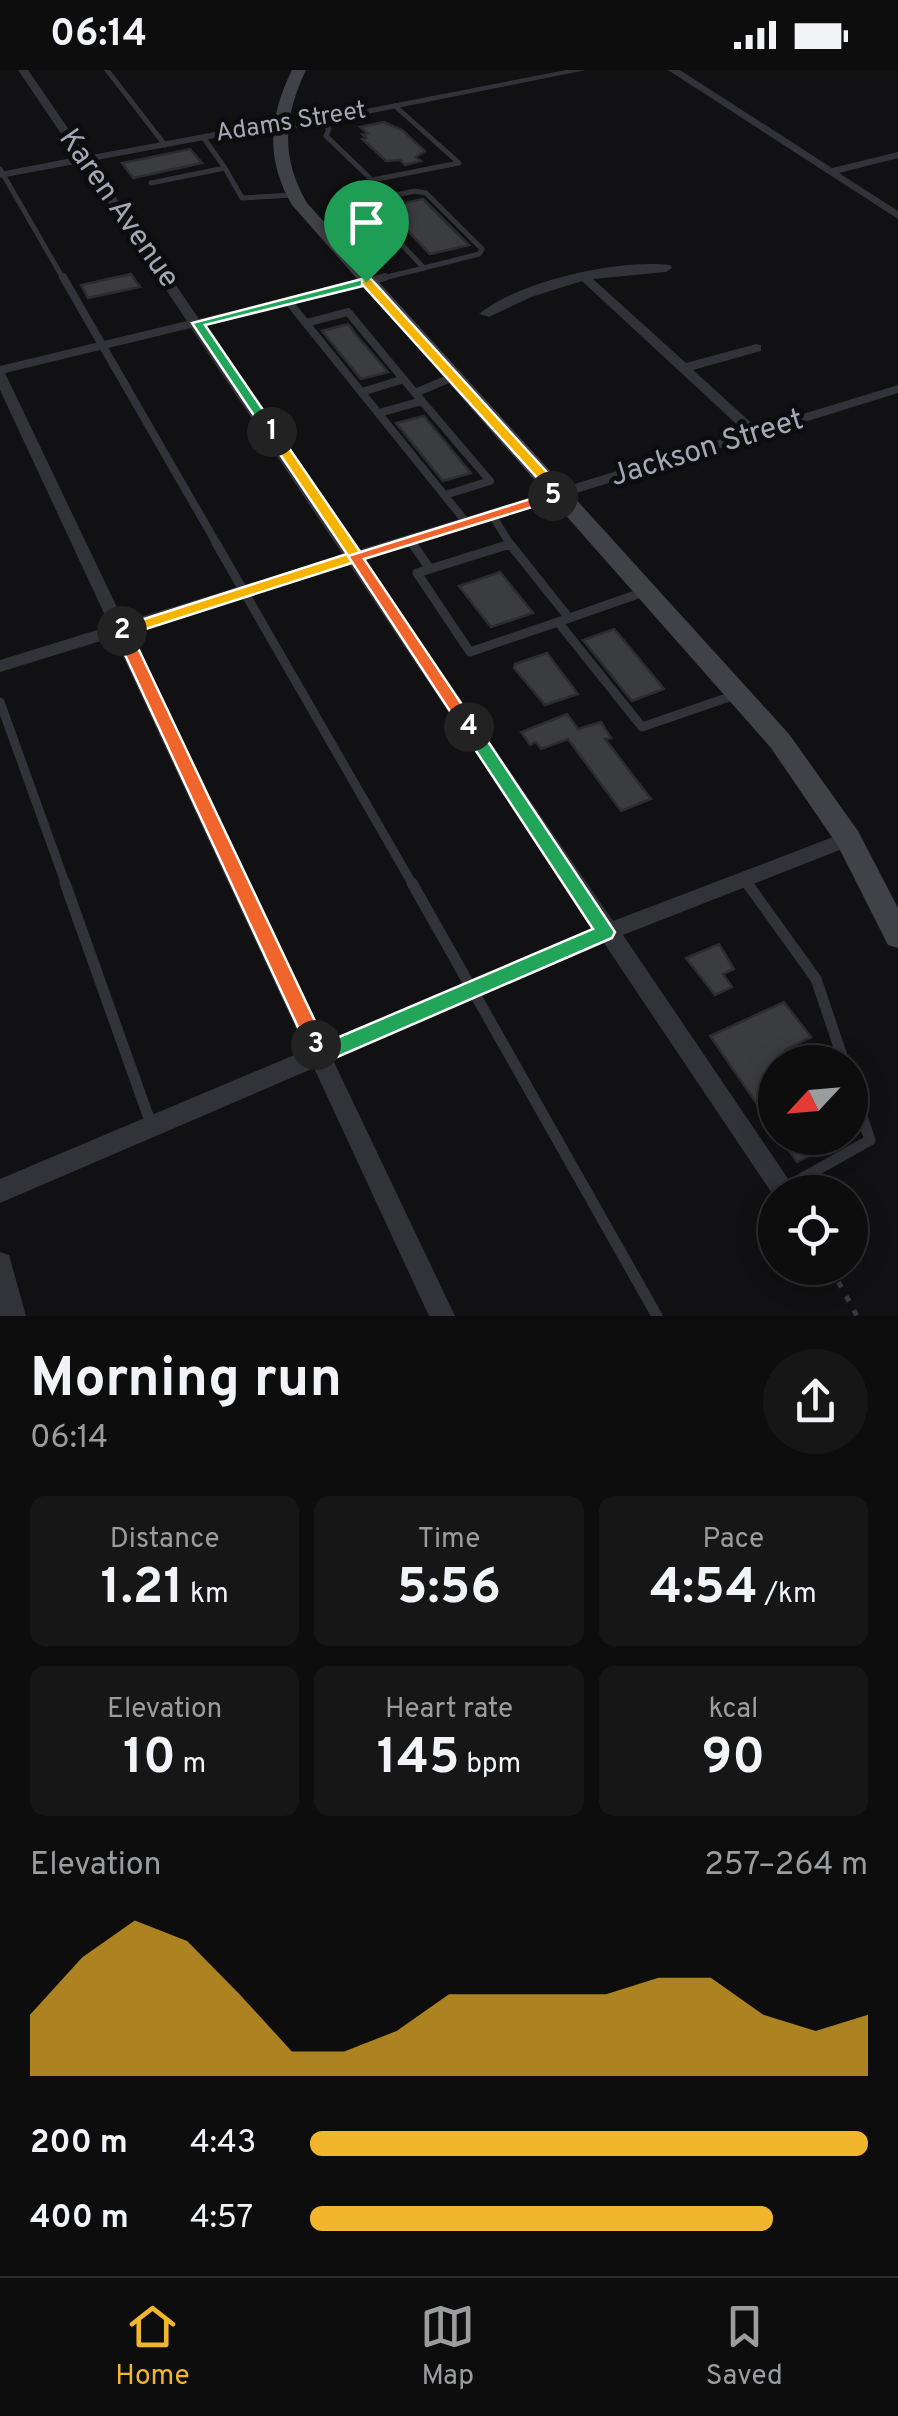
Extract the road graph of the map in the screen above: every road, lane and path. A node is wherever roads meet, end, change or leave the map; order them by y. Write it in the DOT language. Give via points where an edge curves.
graph roads {
  1 [pos="22,70"];
  2 [pos="107,70"];
  3 [pos="299,70"];
  4 [pos="581,70"];
  5 [pos="673,70"];
  6 [pos="395,106"];
  7 [pos="322,120"];
  8 [pos="278,129"];
  9 [pos="203,137"];
  10 [pos="165,145"];
  11 [pos="898,156"];
  12 [pos="83,160"];
  13 [pos="225,168"];
  14 [pos="831,172"];
  15 [pos="1,173"];
  16 [pos="151,183"];
  17 [pos="294,195"];
  18 [pos="898,216"];
  19 [pos="424,268"];
  20 [pos="666,268"];
  21 [pos="586,279"];
  22 [pos="366,282"];
  23 [pos="288,301"];
  24 [pos="484,314"];
  25 [pos="198,323"];
  26 [pos="306,323"];
  27 [pos="100,346"];
  28 [pos="756,348"];
  29 [pos="684,368"];
  30 [pos="0,373"];
  31 [pos="453,377"];
  32 [pos="404,380"];
  33 [pos="898,389"];
  34 [pos="362,392"];
  35 [pos="418,397"];
  36 [pos="379,413"];
  37 [pos="756,434"];
  38 [pos="559,494"];
  39 [pos="445,495"];
  40 [pos="492,514"];
  41 [pos="466,522"];
  42 [pos="409,540"];
  43 [pos="510,544"];
  44 [pos="356,556"];
  45 [pos="430,569"];
  46 [pos="244,591"];
  47 [pos="646,591"];
  48 [pos="569,618"];
  49 [pos="558,622"];
  50 [pos="121,629"];
  51 [pos="0,666"];
  52 [pos="738,694"];
  53 [pos="0,702"];
  54 [pos="848,839"];
  55 [pos="744,879"];
  56 [pos="606,932"];
  57 [pos="898,936"];
  58 [pos="474,990"];
  59 [pos="838,1045"];
  60 [pos="320,1054"];
  61 [pos="152,1127"];
  62 [pos="845,1155"];
  63 [pos="773,1175"];
  64 [pos="811,1175"];
  65 [pos="0,1190"];
  66 [pos="0,1264"];
  67 [pos="840,1285"];
  68 [pos="12,1316"];
  69 [pos="442,1316"];
  70 [pos="658,1316"];
  71 [pos="857,1316"];
  1 -- 12 [label="street, Karen Avenue"];
  2 -- 10 [label="lane"];
  3 -- 8 [label="main road"];
  4 -- 6 [label="street, Adams Street"];
  5 -- 14 [label="street"];
  6 -- 7 [label="street, Adams Street"];
  6 -- 7 [label="lane" via="459,163 372,180 326,136"];
  7 -- 8 [label="street, Adams Street"];
  8 -- 9 [label="street, Adams Street"];
  8 -- 17 [label="main road" via="277,154"];
  9 -- 10 [label="street, Adams Street"];
  9 -- 13 [label="lane"];
  10 -- 12 [label="street, Adams Street"];
  11 -- 14 [label="street"];
  12 -- 15 [label="street, Adams Street"];
  12 -- 25 [label="street, Karen Avenue"];
  13 -- 16 [label="lane"];
  13 -- 17 [label="lane" via="242,198"];
  14 -- 18 [label="street"];
  15 -- 27 [label="lane"];
  17 -- 22 [label="main road"];
  19 -- 19 [label="lane" via="365,206 368,200 426,193 482,249"];
  19 -- 22 [label="lane"];
  20 -- 21 [label="street" via="628,268"];
  21 -- 24 [label="street" via="514,298"];
  21 -- 29 [label="street"];
  22 -- 23 [label="street"];
  22 -- 31 [label="main road"];
  23 -- 25 [label="street"];
  23 -- 26 [label="lane"];
  25 -- 27 [label="street"];
  25 -- 44 [label="street, Karen Avenue"];
  26 -- 32 [label="lane" via="348,312"];
  26 -- 34 [label="lane"];
  27 -- 30 [label="street"];
  27 -- 46 [label="lane"];
  28 -- 29 [label="street"];
  29 -- 37 [label="street"];
  30 -- 50 [label="street"];
  31 -- 35 [label="lane"];
  31 -- 38 [label="main road"];
  32 -- 34 [label="lane"];
  32 -- 35 [label="lane"];
  33 -- 37 [label="street, Jackson Street"];
  34 -- 36 [label="lane"];
  35 -- 36 [label="lane"];
  35 -- 39 [label="lane" via="490,481"];
  36 -- 39 [label="lane"];
  37 -- 38 [label="street, Jackson Street"];
  38 -- 40 [label="street, Jackson Street"];
  38 -- 47 [label="main road"];
  39 -- 41 [label="lane"];
  40 -- 41 [label="street, Jackson Street"];
  40 -- 43 [label="lane"];
  41 -- 42 [label="street, Jackson Street"];
  42 -- 44 [label="street, Jackson Street"];
  42 -- 45 [label="lane"];
  43 -- 45 [label="lane"];
  43 -- 48 [label="lane"];
  44 -- 46 [label="street, Jackson Street"];
  44 -- 56 [label="street, Karen Avenue"];
  45 -- 49 [label="lane" via="417,573 470,652"];
  46 -- 50 [label="street, Jackson Street"];
  46 -- 58 [label="lane"];
  47 -- 48 [label="lane"];
  47 -- 52 [label="main road"];
  48 -- 49 [label="lane"];
  49 -- 52 [label="lane" via="642,728"];
  50 -- 51 [label="street, Jackson Street"];
  50 -- 60 [label="street"];
  52 -- 54 [label="main road" via="780,741"];
  53 -- 61 [label="lane"];
  54 -- 55 [label="street"];
  54 -- 57 [label="main road"];
  55 -- 56 [label="street"];
  55 -- 59 [label="lane" via="816,979"];
  56 -- 58 [label="street"];
  56 -- 63 [label="street, Karen Avenue"];
  58 -- 60 [label="street"];
  58 -- 70 [label="lane"];
  60 -- 61 [label="street"];
  60 -- 69 [label="street"];
  61 -- 65 [label="street"];
  62 -- 64 [label="lane"];
  66 -- 68 [label="street"];
  67 -- 71 [label="path"];
}
